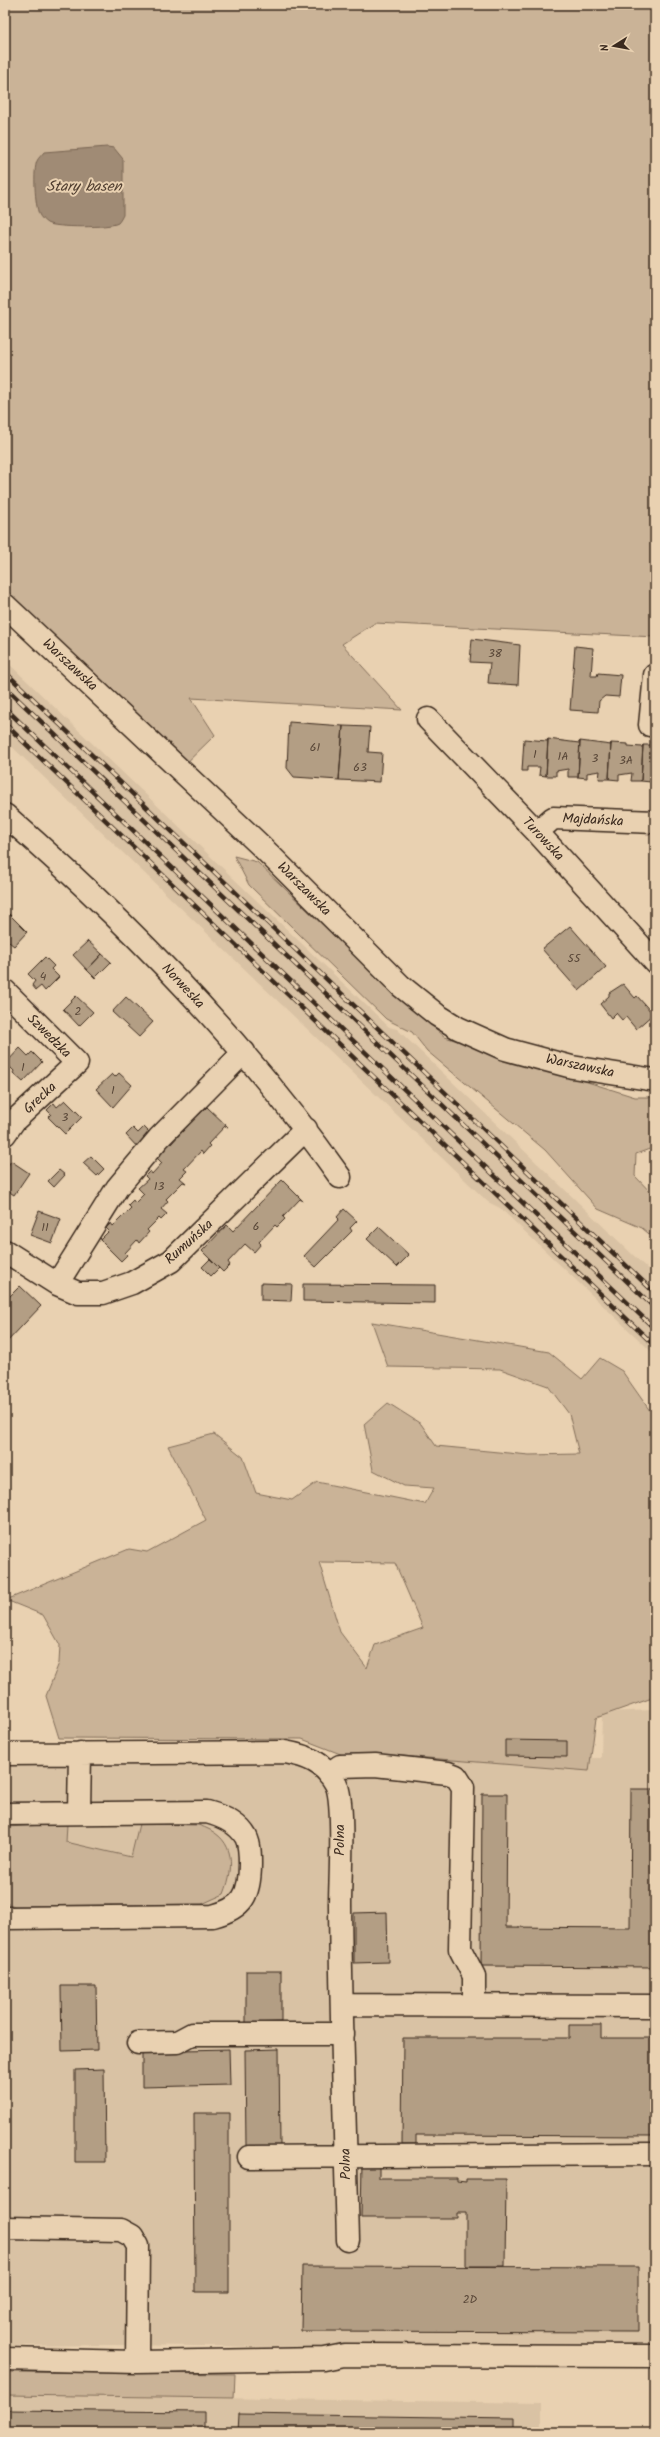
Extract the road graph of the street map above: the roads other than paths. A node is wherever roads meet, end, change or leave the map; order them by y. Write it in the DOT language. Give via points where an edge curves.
graph roads {
  1 [pos="5,605"];
  2 [pos="655,675"];
  3 [pos="428,719"];
  4 [pos="650,724"];
  5 [pos="5,815"];
  6 [pos="655,822"];
  7 [pos="537,832"];
  8 [pos="655,962"];
  9 [pos="5,991"];
  10 [pos="244,1052"];
  11 [pos="77,1063"];
  12 [pos="655,1080"];
  13 [pos="306,1129"];
  14 [pos="5,1134"];
  15 [pos="340,1177"];
  16 [pos="5,1251"];
  17 [pos="57,1284"];
  18 [pos="80,1753"];
  19 [pos="5,1754"];
  20 [pos="329,1774"];
  21 [pos="79,1812"];
  22 [pos="5,1814"];
  23 [pos="5,1918"];
  24 [pos="342,2005"];
  25 [pos="474,2005"];
  26 [pos="655,2006"];
  27 [pos="343,2034"];
  28 [pos="138,2043"];
  29 [pos="655,2154"];
  30 [pos="346,2155"];
  31 [pos="249,2157"];
  32 [pos="5,2228"];
  33 [pos="348,2240"];
  34 [pos="655,2356"];
  35 [pos="5,2359"];
  36 [pos="137,2362"];
  1 -- 12 [label="street, Warszawska" via="260,845 401,986 437,1015 458,1028 505,1049 572,1066"];
  2 -- 4 [label="street"];
  3 -- 7 [label="street, Turowska"];
  5 -- 10 [label="street, Norweska" via="129,929"];
  6 -- 7 [label="street, Majdańska" via="552,818"];
  7 -- 8 [label="street, Turowska"];
  9 -- 11 [label="street, Szwedzka"];
  10 -- 13 [label="street, Norweska"];
  10 -- 17 [label="street" via="159,1138 117,1188"];
  11 -- 14 [label="street, Grecka" via="14,1121"];
  13 -- 15 [label="street, Norweska"];
  13 -- 17 [label="street, Rumuńska" via="171,1261 132,1282 103,1293 78,1293"];
  16 -- 17 [label="street, Rumuńska"];
  18 -- 19 [label="street, Polna"];
  18 -- 20 [label="street, Polna" via="285,1752 305,1756 324,1766"];
  18 -- 21 [label="street"];
  20 -- 24 [label="street, Polna" via="337,1785 341,1818"];
  20 -- 25 [label="street" via="340,1766 375,1765 448,1773 456,1776 463,1787 460,1949 474,1976"];
  21 -- 22 [label="street"];
  21 -- 23 [label="street" via="208,1812 222,1816 246,1836 250,1850 250,1884 243,1899 230,1911 213,1916"];
  24 -- 25 [label="street"];
  24 -- 27 [label="street, Polna"];
  25 -- 26 [label="street"];
  27 -- 28 [label="street" via="192,2034 177,2042"];
  27 -- 30 [label="street, Polna"];
  29 -- 30 [label="street"];
  30 -- 31 [label="street"];
  30 -- 33 [label="street, Polna"];
  32 -- 36 [label="street" via="121,2230 132,2236 138,2246"];
  34 -- 36 [label="street" via="344,2355 324,2359"];
  35 -- 36 [label="street"];
}
